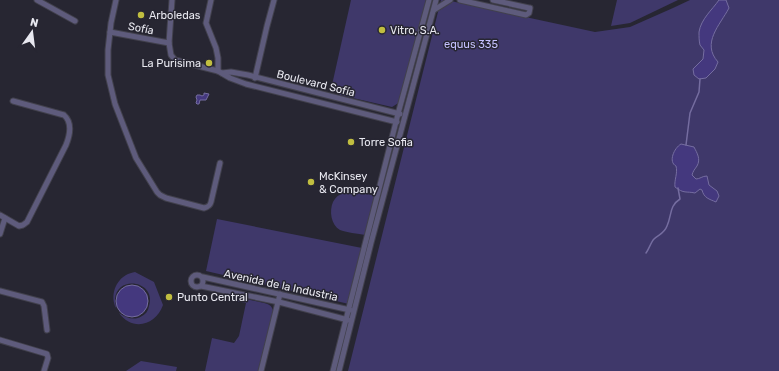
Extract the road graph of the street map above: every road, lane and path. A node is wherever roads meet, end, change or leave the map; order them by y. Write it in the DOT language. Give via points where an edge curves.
graph roads {
  1 [pos="37,0"];
  2 [pos="116,0"];
  3 [pos="172,0"];
  4 [pos="211,0"];
  5 [pos="274,0"];
  6 [pos="429,0"];
  7 [pos="436,0"];
  8 [pos="450,0"];
  9 [pos="460,0"];
  10 [pos="495,0"];
  11 [pos="496,8"];
  12 [pos="434,10"];
  13 [pos="75,21"];
  14 [pos="110,32"];
  15 [pos="169,46"];
  16 [pos="220,72"];
  17 [pos="255,78"];
  18 [pos="13,101"];
  19 [pos="398,114"];
  20 [pos="405,115"];
  21 [pos="396,122"];
  22 [pos="403,124"];
  23 [pos="220,163"];
  24 [pos="2,217"];
  25 [pos="0,234"];
  26 [pos="203,277"];
  27 [pos="201,286"];
  28 [pos="0,291"];
  29 [pos="280,294"];
  30 [pos="278,302"];
  31 [pos="348,310"];
  32 [pos="354,311"];
  33 [pos="345,319"];
  34 [pos="352,321"];
  35 [pos="47,330"];
  36 [pos="0,340"];
  37 [pos="44,371"];
  38 [pos="261,371"];
  39 [pos="332,371"];
  40 [pos="339,371"];
  1 -- 13 [label="street"];
  2 -- 14 [label="street"];
  3 -- 15 [label="street"];
  4 -- 16 [label="street" via="206,23 216,48"];
  5 -- 17 [label="street"];
  6 -- 19 [label="street"];
  7 -- 12 [label="street"];
  8 -- 12 [label="street"];
  9 -- 11 [label="street"];
  10 -- 11 [label="street"];
  10 -- 11 [label="street" via="530,10 526,14"];
  12 -- 20 [label="street"];
  14 -- 15 [label="street, Sofía"];
  14 -- 23 [label="street" via="108,74 115,104 136,158 157,192 166,198 207,208 210,206"];
  15 -- 16 [label="street, Boulevard Sofía" via="175,60"];
  16 -- 17 [label="street, Boulevard Sofía"];
  16 -- 21 [label="street, Boulevard Sofía" via="246,84"];
  17 -- 19 [label="street, Boulevard Sofía"];
  18 -- 24 [label="street" via="64,115 70,130 66,145 27,222 19,226"];
  19 -- 20 [label="street, Boulevard Sofía"];
  19 -- 21 [label="street"];
  20 -- 22 [label="street"];
  21 -- 22 [label="street, Boulevard Sofía"];
  21 -- 31 [label="street"];
  22 -- 32 [label="street"];
  24 -- 25 [label="street"];
  26 -- 27 [label="street" via="204,282"];
  26 -- 27 [label="street" via="196,275 191,279 194,286"];
  26 -- 29 [label="street, Avenida de la Industria"];
  27 -- 30 [label="street, Avenida de la Industria"];
  28 -- 35 [label="street" via="42,302"];
  29 -- 30 [label="street"];
  29 -- 31 [label="street, Avenida de la Industria"];
  30 -- 33 [label="street, Avenida de la Industria"];
  30 -- 38 [label="street"];
  31 -- 32 [label="street, Avenida de la Industria"];
  31 -- 33 [label="street"];
  32 -- 34 [label="street"];
  33 -- 34 [label="street, Avenida de la Industria"];
  33 -- 39 [label="street"];
  34 -- 40 [label="street"];
  36 -- 37 [label="street" via="45,353 48,358"];
}
